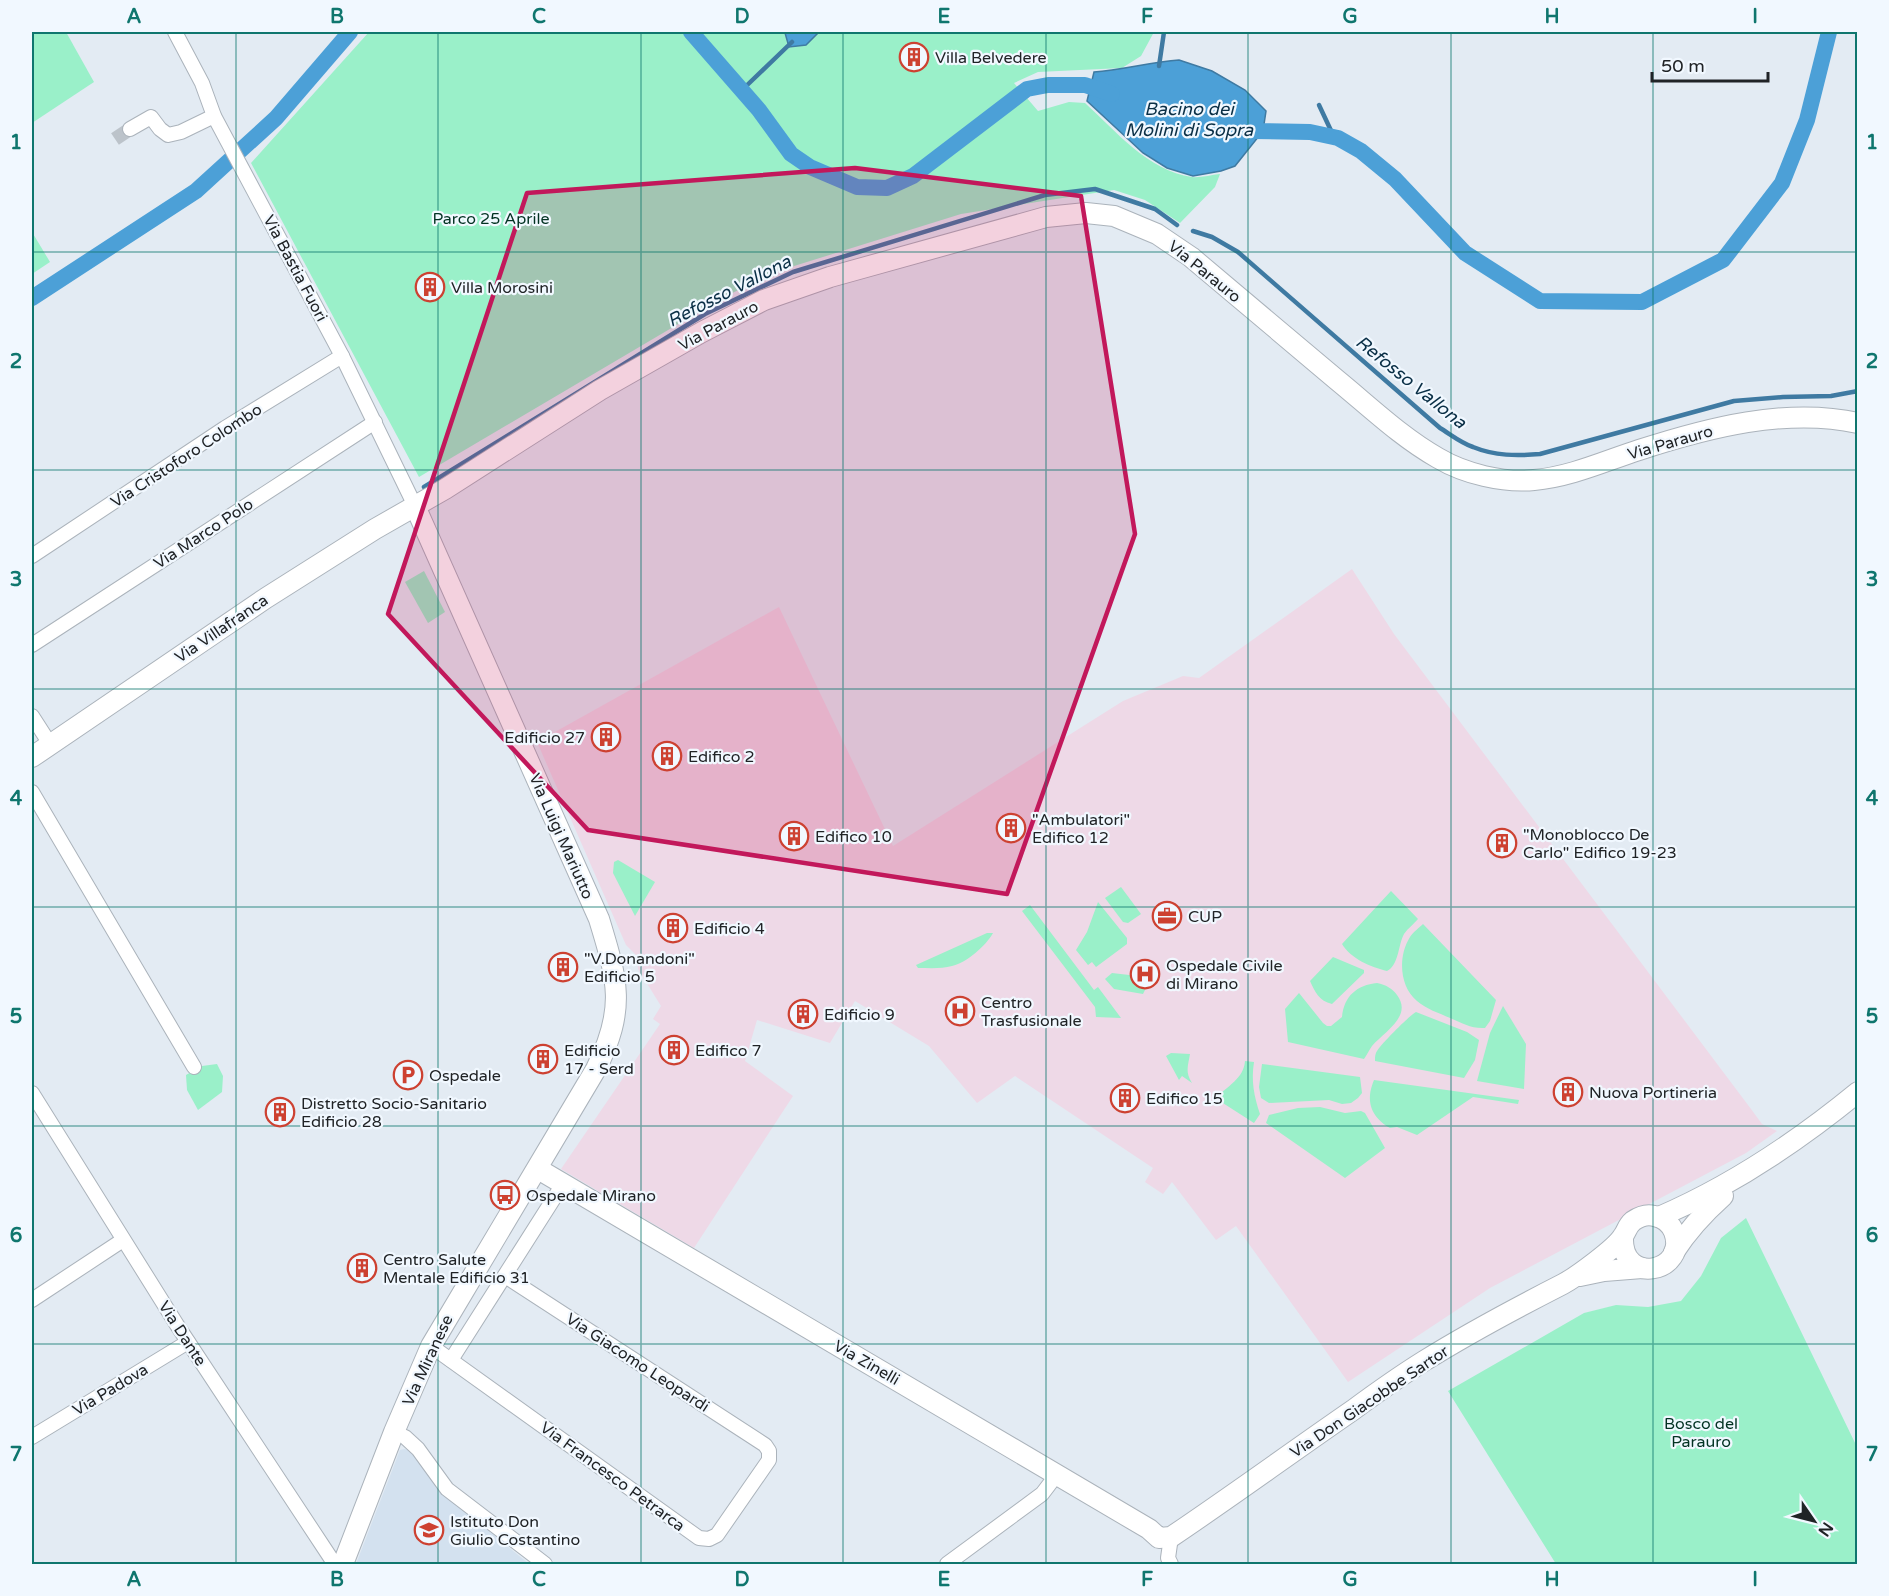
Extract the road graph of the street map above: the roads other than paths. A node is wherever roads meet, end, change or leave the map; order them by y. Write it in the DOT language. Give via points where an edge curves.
graph roads {
  1 [pos="175,32"];
  2 [pos="214,117"];
  3 [pos="130,129"];
  4 [pos="342,356"];
  5 [pos="375,422"];
  6 [pos="1857,423"];
  7 [pos="415,506"];
  8 [pos="32,556"];
  9 [pos="32,645"];
  10 [pos="32,716"];
  11 [pos="50,744"];
  12 [pos="32,757"];
  13 [pos="32,792"];
  14 [pos="194,1067"];
  15 [pos="1857,1092"];
  16 [pos="32,1093"];
  17 [pos="1758,1166"];
  18 [pos="538,1169"];
  19 [pos="563,1184"];
  20 [pos="1659,1217"];
  21 [pos="1623,1237"];
  22 [pos="123,1240"];
  23 [pos="1674,1252"];
  24 [pos="1642,1268"];
  25 [pos="505,1276"];
  26 [pos="1575,1278"];
  27 [pos="32,1300"];
  28 [pos="188,1342"];
  29 [pos="431,1346"];
  30 [pos="451,1360"];
  31 [pos="394,1432"];
  32 [pos="32,1437"];
  33 [pos="769,1451"];
  34 [pos="1058,1473"];
  35 [pos="1171,1537"];
  36 [pos="343,1564"];
  37 [pos="545,1564"];
  38 [pos="947,1564"];
  39 [pos="1171,1564"];
  1 -- 2 [label="street, Via Bastia Fuori" via="196,69"];
  2 -- 3 [label="street" via="168,135 151,117"];
  2 -- 4 [label="street, Via Bastia Fuori"];
  4 -- 5 [label="street, Via Bastia Fuori"];
  4 -- 8 [label="street, Via Cristoforo Colombo"];
  5 -- 7 [label="street, Via Bastia Fuori"];
  5 -- 9 [label="street, Via Marco Polo"];
  6 -- 7 [label="main road, Via Parauro" via="1784,418 1730,424 1559,476 1533,480 1477,474 1439,459 1399,432 1172,243 1140,225 1114,216 1086,213 1046,217 830,277 764,300 600,390"];
  7 -- 11 [label="main road, Via Villafranca" via="266,598"];
  7 -- 18 [label="main road, Via Luigi Mariutto" via="599,919 615,979 617,1004 608,1046"];
  10 -- 11 [label="street"];
  11 -- 12 [label="main road, Via Villafranca"];
  13 -- 14 [label="street"];
  15 -- 17 [label="main road, Via Don Giacobbe Sartor"];
  16 -- 22 [label="street, Via Dante"];
  17 -- 20 [label="main road, Via Don Giacobbe Sartor"];
  17 -- 23 [label="main road, Via Don Giacobbe Sartor" via="1703,1214"];
  18 -- 19 [label="main road, Via Zinelli"];
  18 -- 29 [label="main road, Via Miranese"];
  19 -- 25 [label="street, Via Miranese"];
  19 -- 34 [label="main road, Via Zinelli"];
  20 -- 21 [label="main road, Via Don Giacobbe Sartor" via="1648,1215 1635,1220"];
  20 -- 23 [label="main road" via="1673,1229"];
  21 -- 24 [label="main road" via="1624,1252"];
  21 -- 26 [label="main road, Via Don Giacobbe Sartor"];
  22 -- 27 [label="street"];
  22 -- 28 [label="street, Via Dante"];
  23 -- 24 [label="main road, Via Don Giacobbe Sartor" via="1659,1268"];
  24 -- 26 [label="main road, Via Don Giacobbe Sartor"];
  25 -- 30 [label="street, Via Miranese"];
  25 -- 33 [label="street, Via Giacomo Leopardi" via="755,1438"];
  26 -- 35 [label="main road, Via Don Giacobbe Sartor" via="1423,1361"];
  28 -- 32 [label="street, Via Padova"];
  28 -- 36 [label="street, Via Dante" via="332,1560"];
  29 -- 30 [label="street, Via Francesco Petrarca"];
  29 -- 31 [label="main road, Via Miranese"];
  30 -- 33 [label="street, Via Francesco Petrarca" via="699,1538 717,1535 769,1460"];
  31 -- 36 [label="main road, Via Miranese"];
  31 -- 37 [label="street" via="417,1449 447,1489"];
  34 -- 35 [label="main road, Via Zinelli" via="1159,1538"];
  34 -- 38 [label="street" via="1042,1494"];
  35 -- 39 [label="street"];
}
